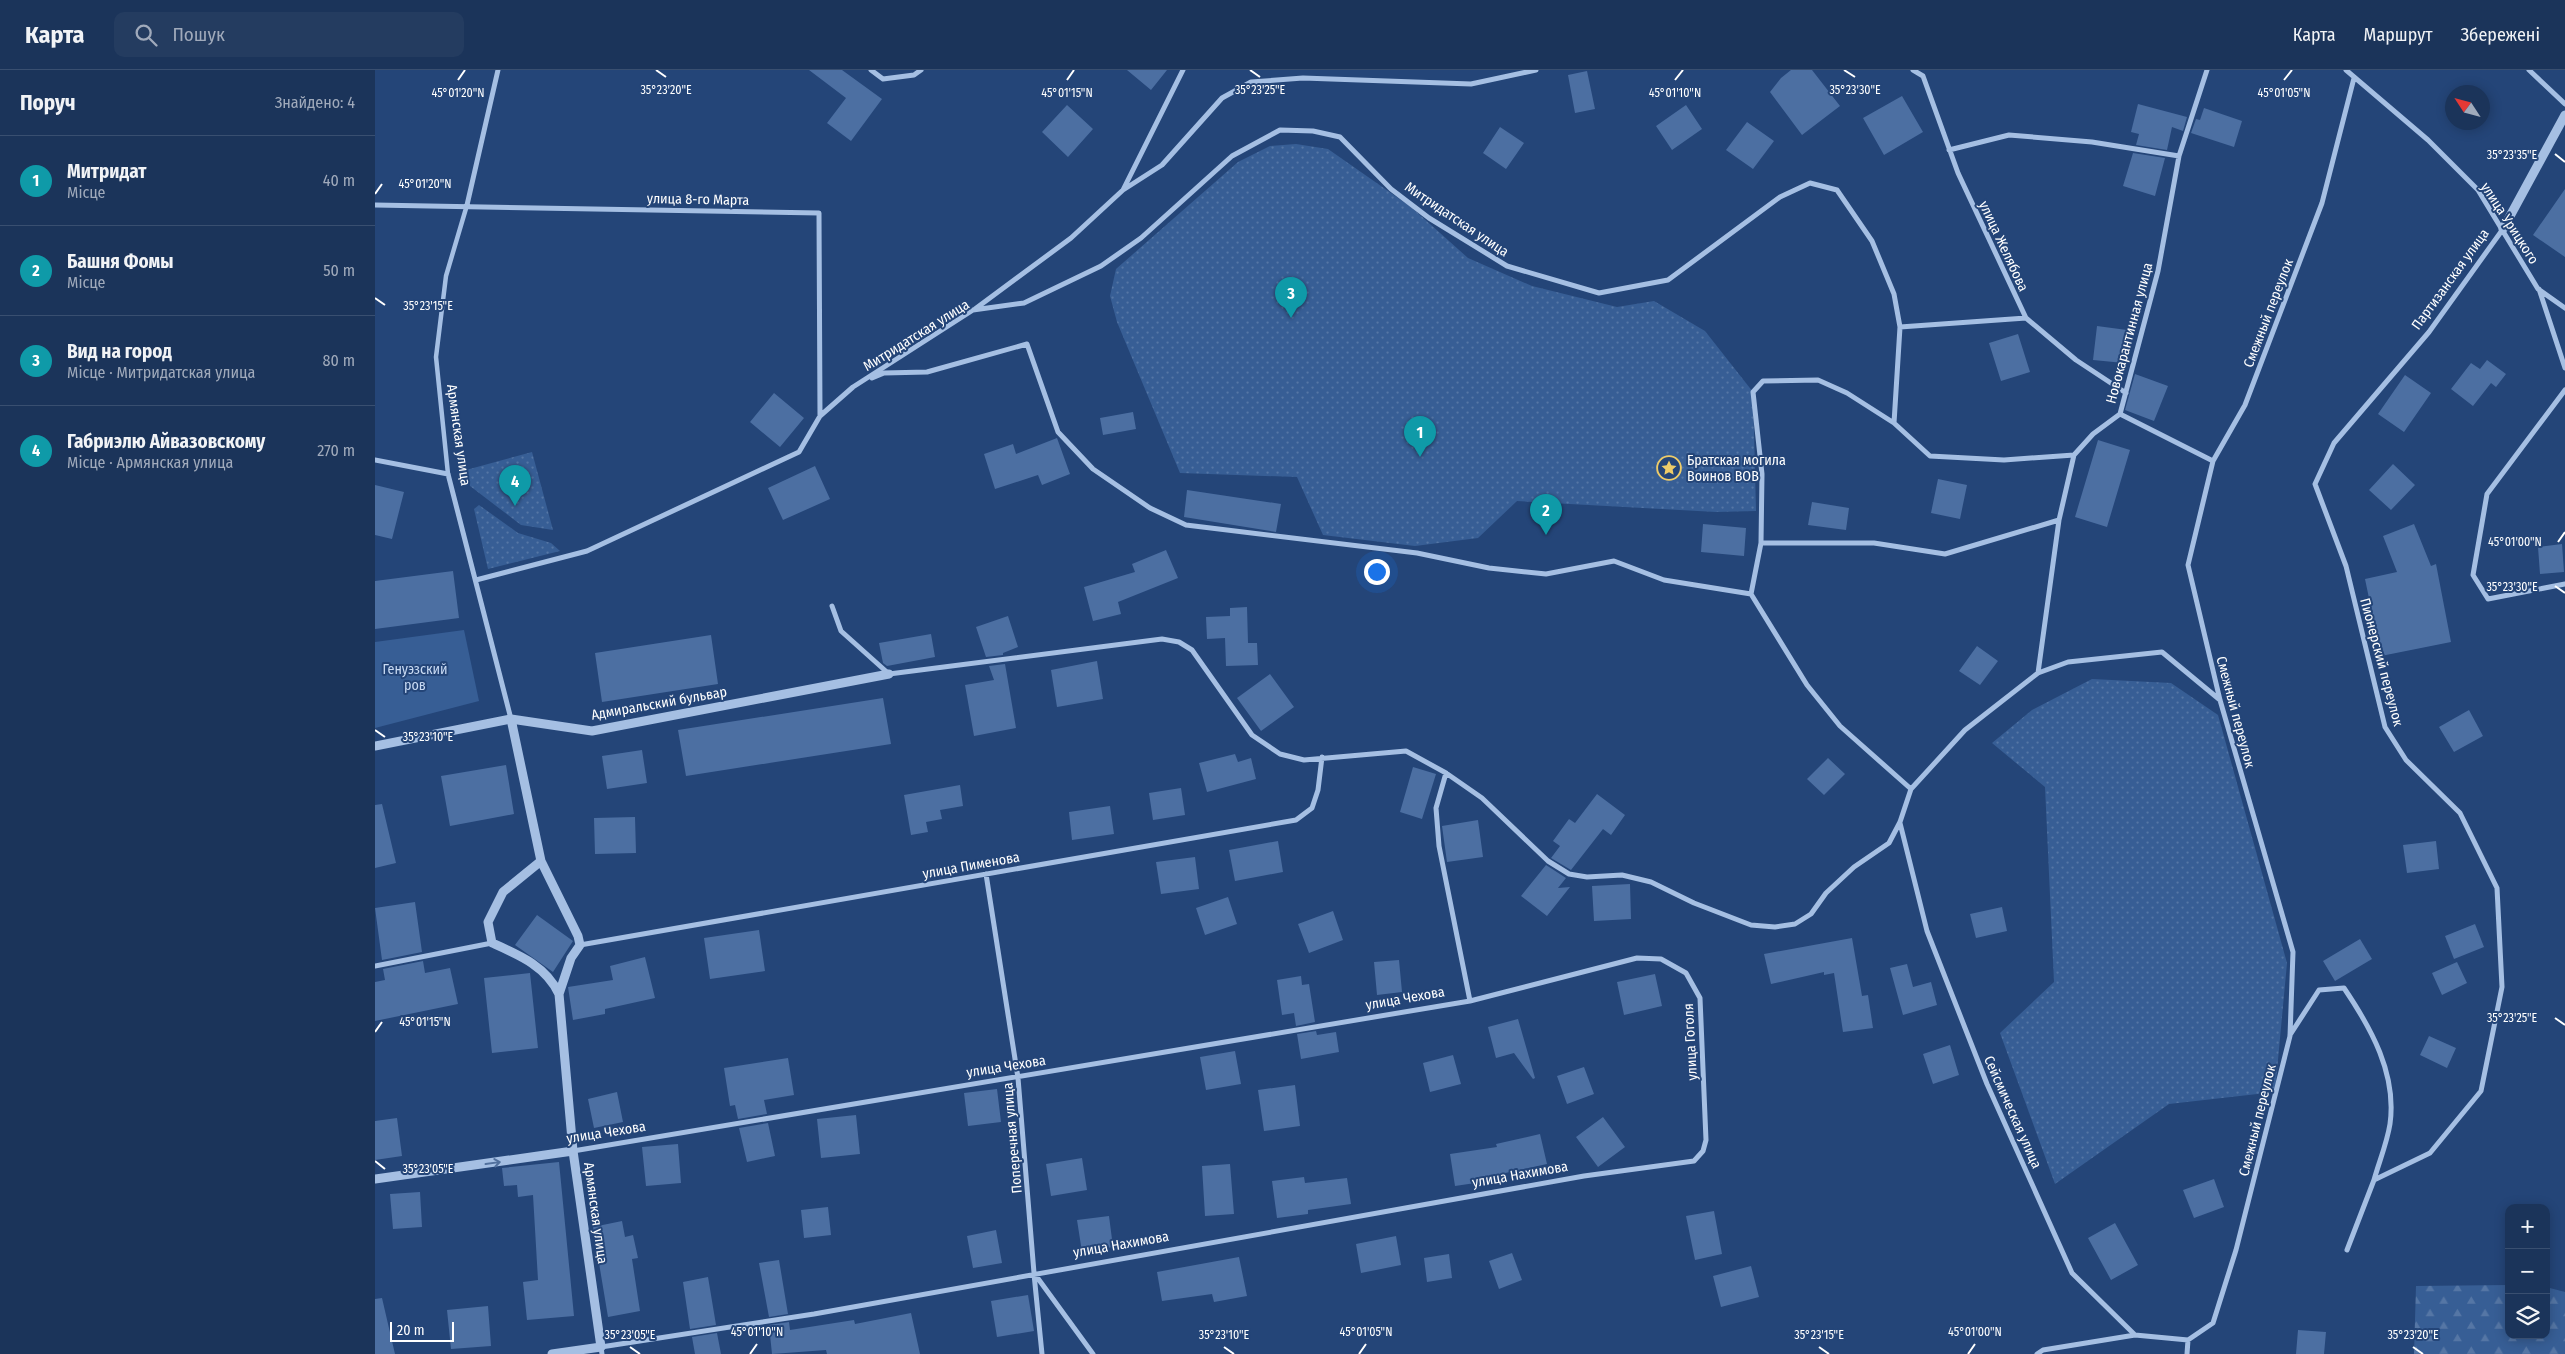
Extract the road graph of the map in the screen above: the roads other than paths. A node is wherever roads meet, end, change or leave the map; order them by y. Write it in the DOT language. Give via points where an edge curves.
graph roads {
  1 [pos="499,70"];
  2 [pos="871,70"];
  3 [pos="921,70"];
  4 [pos="1183,70"];
  5 [pos="1535,70"];
  6 [pos="1913,70"];
  7 [pos="2207,70"];
  8 [pos="2346,70"];
  9 [pos="2529,70"];
  10 [pos="2354,78"];
  11 [pos="2565,104"];
  12 [pos="2565,115"];
  13 [pos="1949,150"];
  14 [pos="2179,156"];
  15 [pos="1123,190"];
  16 [pos="375,205"];
  17 [pos="467,205"];
  18 [pos="2503,229"];
  19 [pos="2538,289"];
  20 [pos="2565,308"];
  21 [pos="973,310"];
  22 [pos="2025,318"];
  23 [pos="1901,327"];
  24 [pos="2565,368"];
  25 [pos="853,387"];
  26 [pos="2565,390"];
  27 [pos="2126,393"];
  28 [pos="2120,414"];
  29 [pos="820,416"];
  30 [pos="1894,423"];
  31 [pos="2334,443"];
  32 [pos="2073,455"];
  33 [pos="375,460"];
  34 [pos="2213,461"];
  35 [pos="448,474"];
  36 [pos="2059,520"];
  37 [pos="1761,544"];
  38 [pos="476,580"];
  39 [pos="2565,584"];
  40 [pos="1751,594"];
  41 [pos="832,606"];
  42 [pos="2038,673"];
  43 [pos="889,674"];
  44 [pos="2220,700"];
  45 [pos="511,719"];
  46 [pos="375,746"];
  47 [pos="1322,757"];
  48 [pos="1446,773"];
  49 [pos="1911,789"];
  50 [pos="1900,822"];
  51 [pos="541,861"];
  52 [pos="987,874"];
  53 [pos="492,943"];
  54 [pos="580,945"];
  55 [pos="1637,958"];
  56 [pos="375,966"];
  57 [pos="559,994"];
  58 [pos="1470,1001"];
  59 [pos="2290,1036"];
  60 [pos="1019,1078"];
  61 [pos="573,1151"];
  62 [pos="1695,1161"];
  63 [pos="375,1179"];
  64 [pos="2374,1180"];
  65 [pos="2347,1250"];
  66 [pos="1034,1273"];
  67 [pos="2135,1335"];
  68 [pos="2188,1340"];
  69 [pos="601,1350"];
  70 [pos="552,1354"];
  71 [pos="1042,1354"];
  72 [pos="1093,1354"];
  73 [pos="2037,1354"];
  74 [pos="2187,1354"];
  1 -- 17 [label="street, Армянская улица"];
  2 -- 3 [label="street" via="883,79 914,75"];
  4 -- 15 [label="street"];
  5 -- 15 [label="street" via="1471,84 1303,78 1251,82 1222,98 1162,165"];
  6 -- 13 [label="street, улица Желябова" via="1923,76"];
  7 -- 14 [label="street, Новокарантинная улица"];
  8 -- 10 [label="street, улица Урицкого"];
  9 -- 11 [label="street"];
  10 -- 18 [label="street, улица Урицкого" via="2428,140 2478,190"];
  10 -- 34 [label="street, Смежный переулок" via="2322,203 2245,405"];
  12 -- 18 [label="street, Партизанская улица"];
  13 -- 14 [label="street" via="2009,135 2092,142"];
  13 -- 22 [label="street, улица Желябова"];
  14 -- 27 [label="street, Новокарантинная улица" via="2158,271"];
  15 -- 21 [label="street" via="1071,238"];
  16 -- 17 [label="street, улица 8-го Марта"];
  17 -- 29 [label="street, улица 8-го Марта" via="819,214"];
  17 -- 35 [label="street, Армянская улица" via="446,276 436,357"];
  18 -- 19 [label="street, улица Урицкого"];
  18 -- 31 [label="street, Партизанская улица" via="2429,332"];
  19 -- 20 [label="street, улица Урицкого"];
  19 -- 24 [label="street"];
  21 -- 23 [label="street, Митридатская улица" via="1024,303 1101,266 1141,238 1232,156 1280,130 1313,131 1340,137 1391,189 1429,218 1507,266 1599,292 1668,280 1780,197 1810,183 1837,190 1872,242 1894,294"];
  21 -- 25 [label="street, Митридатская улица"];
  22 -- 23 [label="street"];
  22 -- 27 [label="street, улица Желябова" via="2076,360"];
  23 -- 30 [label="street, Митридатская улица"];
  25 -- 29 [label="street, Митридатская улица"];
  25 -- 40 [label="street" via="884,373 927,372 1027,344 1058,432 1093,469 1150,508 1186,525 1417,553 1489,568 1546,574 1614,561 1664,580"];
  26 -- 39 [label="street" via="2487,494 2473,575 2488,599"];
  27 -- 28 [label="street, Новокарантинная улица"];
  28 -- 32 [label="street, Новокарантинная улица" via="2093,434"];
  28 -- 34 [label="street"];
  29 -- 38 [label="street, Митридатская улица" via="799,452 587,551"];
  30 -- 32 [label="street" via="1930,456 2004,460"];
  30 -- 37 [label="street" via="1847,393 1818,380 1763,381 1753,392 1762,474"];
  31 -- 64 [label="street, Пионерский переулок" via="2315,484 2346,566 2385,727 2406,760 2460,813 2497,888 2502,987 2481,1091 2430,1153"];
  32 -- 36 [label="street"];
  33 -- 35 [label="street"];
  34 -- 44 [label="street, Смежный переулок" via="2188,565"];
  35 -- 38 [label="street, Армянская улица"];
  36 -- 37 [label="street" via="1945,554 1874,543"];
  36 -- 42 [label="street"];
  37 -- 40 [label="street"];
  38 -- 45 [label="street, Армянская улица"];
  40 -- 49 [label="street" via="1802,677 1840,726"];
  41 -- 43 [label="street" via="841,631"];
  42 -- 44 [label="street" via="2068,662 2162,652"];
  42 -- 49 [label="street" via="1965,730"];
  43 -- 45 [label="street, Адмиральский бульвар" via="591,731"];
  43 -- 47 [label="street" via="1162,639 1179,642 1191,650 1251,735 1280,754 1304,760"];
  44 -- 59 [label="street, Смежный переулок" via="2293,952"];
  45 -- 46 [label="street, Адмиральский бульвар"];
  45 -- 51 [label="street, Армянская улица"];
  47 -- 48 [label="street" via="1405,751"];
  47 -- 52 [label="street, улица Пименова" via="1318,790 1311,808 1296,820"];
  48 -- 50 [label="street" via="1482,798 1548,861 1569,874 1587,877 1622,875 1651,882 1751,925 1775,927 1795,924 1811,914 1826,893 1854,867 1889,843"];
  48 -- 58 [label="street" via="1436,808 1439,846"];
  49 -- 50 [label="street"];
  50 -- 67 [label="street, Сейсмическая улица" via="1927,931 1987,1084 2072,1273"];
  51 -- 53 [label="street" via="503,892 488,922"];
  51 -- 54 [label="street, Армянская улица" via="579,936"];
  52 -- 54 [label="street, улица Пименова"];
  52 -- 60 [label="street, Поперечная улица"];
  53 -- 56 [label="street"];
  53 -- 57 [label="street, Армянская улица" via="521,956 552,979"];
  54 -- 57 [label="street, Армянская улица" via="571,958"];
  55 -- 58 [label="street, улица Чехова"];
  55 -- 62 [label="street, улица Гоголя" via="1661,959 1686,973 1700,998 1706,1140"];
  57 -- 61 [label="street, Армянская улица"];
  58 -- 60 [label="street, улица Чехова"];
  59 -- 64 [label="street" via="2319,990 2344,988 2369,1025 2389,1079 2390,1124"];
  59 -- 68 [label="street, Смежный переулок" via="2236,1250 2213,1323"];
  60 -- 61 [label="street, улица Чехова"];
  60 -- 66 [label="street, Поперечная улица"];
  63 -- 61 [label="street, улица Чехова, one-way"];
  61 -- 69 [label="street, Армянская улица"];
  62 -- 66 [label="street, улица Нахимова" via="1564,1180"];
  64 -- 65 [label="street"];
  66 -- 69 [label="street, улица Нахимова"];
  66 -- 71 [label="street, Поперечная улица"];
  66 -- 72 [label="street"];
  67 -- 68 [label="street"];
  67 -- 73 [label="street" via="2043,1350"];
  68 -- 74 [label="street"];
  69 -- 70 [label="street, улица Нахимова"];
}
